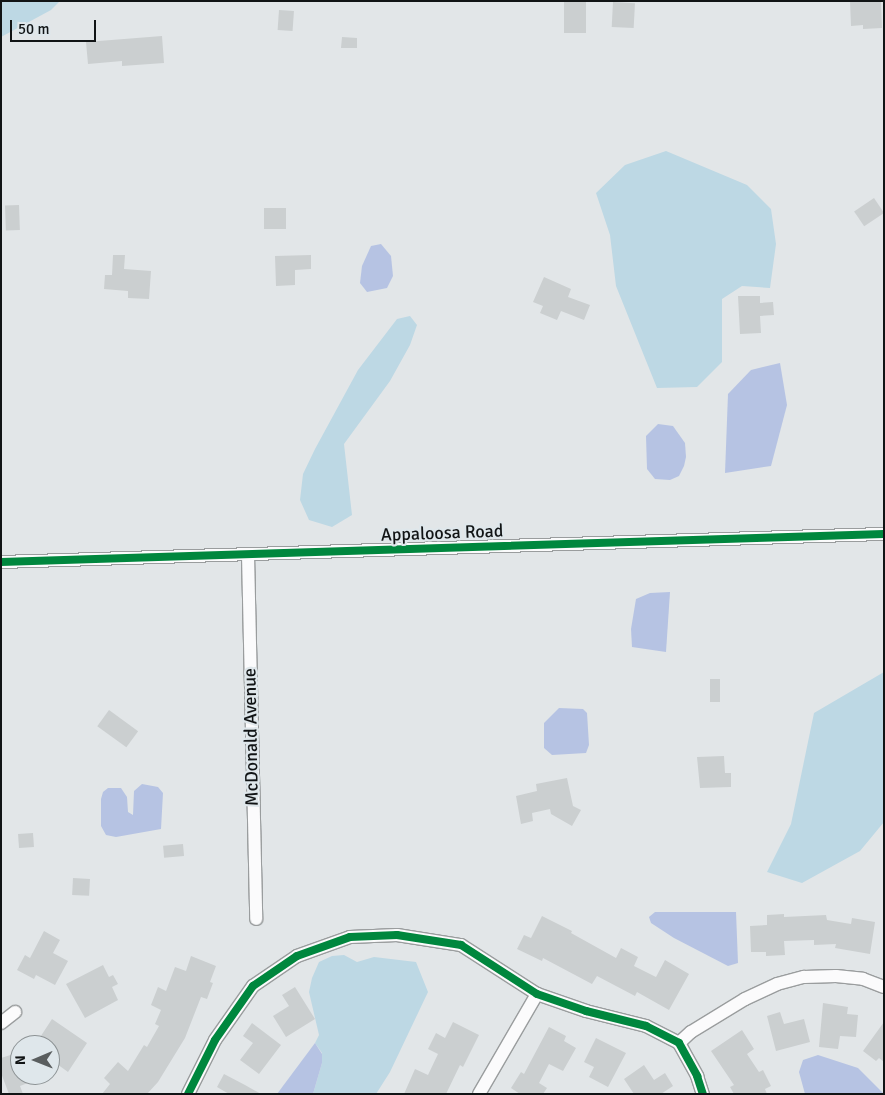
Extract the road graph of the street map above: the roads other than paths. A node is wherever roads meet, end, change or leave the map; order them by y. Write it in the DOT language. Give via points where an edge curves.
graph roads {
  1 [pos="884,534"];
  2 [pos="248,555"];
  3 [pos="1,562"];
  4 [pos="256,919"];
  5 [pos="884,987"];
  6 [pos="538,994"];
  7 [pos="15,1012"];
  8 [pos="1,1023"];
  9 [pos="679,1043"];
  10 [pos="188,1094"];
  11 [pos="479,1094"];
  12 [pos="703,1094"];
  1 -- 2 [label="street, Appaloosa Road"];
  2 -- 3 [label="street, Appaloosa Road"];
  2 -- 4 [label="street, McDonald Avenue"];
  5 -- 9 [label="street" via="863,979 836,976 777,984 745,999"];
  6 -- 9 [label="street" via="586,1011 646,1026"];
  6 -- 10 [label="street" via="462,945 397,935 350,937 296,956 253,986 215,1040"];
  6 -- 11 [label="street"];
  7 -- 8 [label="street"];
  9 -- 12 [label="street"];
}
